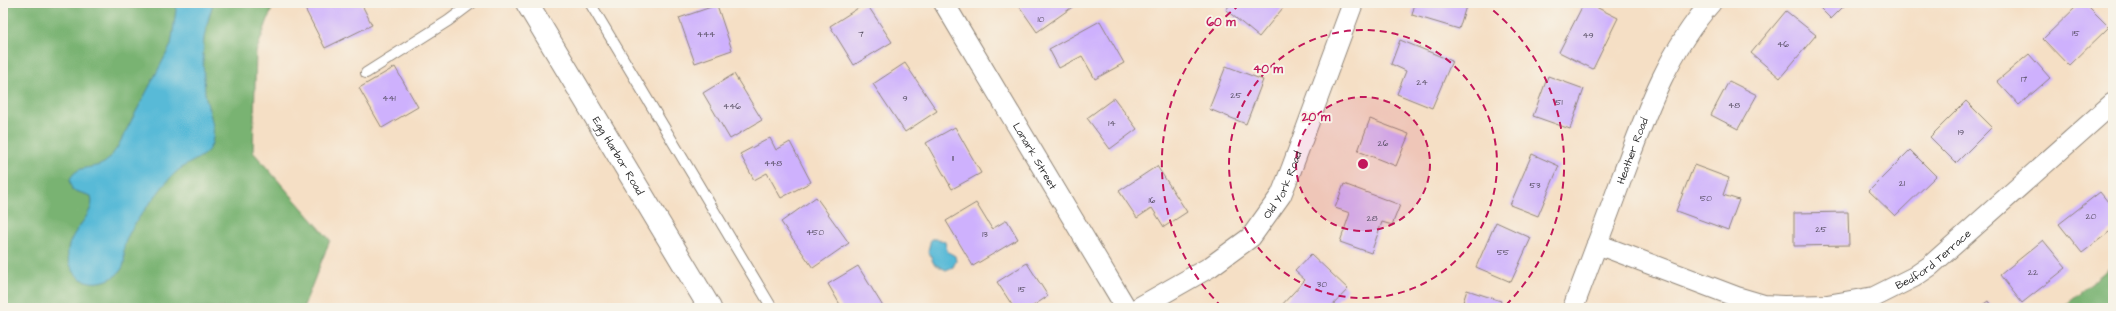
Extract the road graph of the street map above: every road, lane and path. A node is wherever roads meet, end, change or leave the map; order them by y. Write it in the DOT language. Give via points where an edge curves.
graph roads {
  1 [pos="472,3"];
  2 [pos="527,3"];
  3 [pos="590,3"];
  4 [pos="944,3"];
  5 [pos="1353,3"];
  6 [pos="1711,3"];
  7 [pos="366,73"];
  8 [pos="2113,103"];
  9 [pos="1597,244"];
  10 [pos="710,308"];
  11 [pos="772,308"];
  12 [pos="1126,308"];
  13 [pos="1138,308"];
  14 [pos="1572,308"];
  1 -- 7 [label="lane"];
  2 -- 10 [label="main road, Egg Harbor Road"];
  3 -- 11 [label="lane"];
  4 -- 12 [label="street, Lanark Street"];
  5 -- 13 [label="street, Old York Road" via="1291,170 1281,194 1266,218 1250,237 1210,267"];
  6 -- 9 [label="street, Heather Road" via="1682,42 1648,106"];
  8 -- 9 [label="street, Bedford Terrace" via="1930,266 1874,297 1827,305 1764,305 1714,289"];
  9 -- 14 [label="street, Heather Road"];
}
